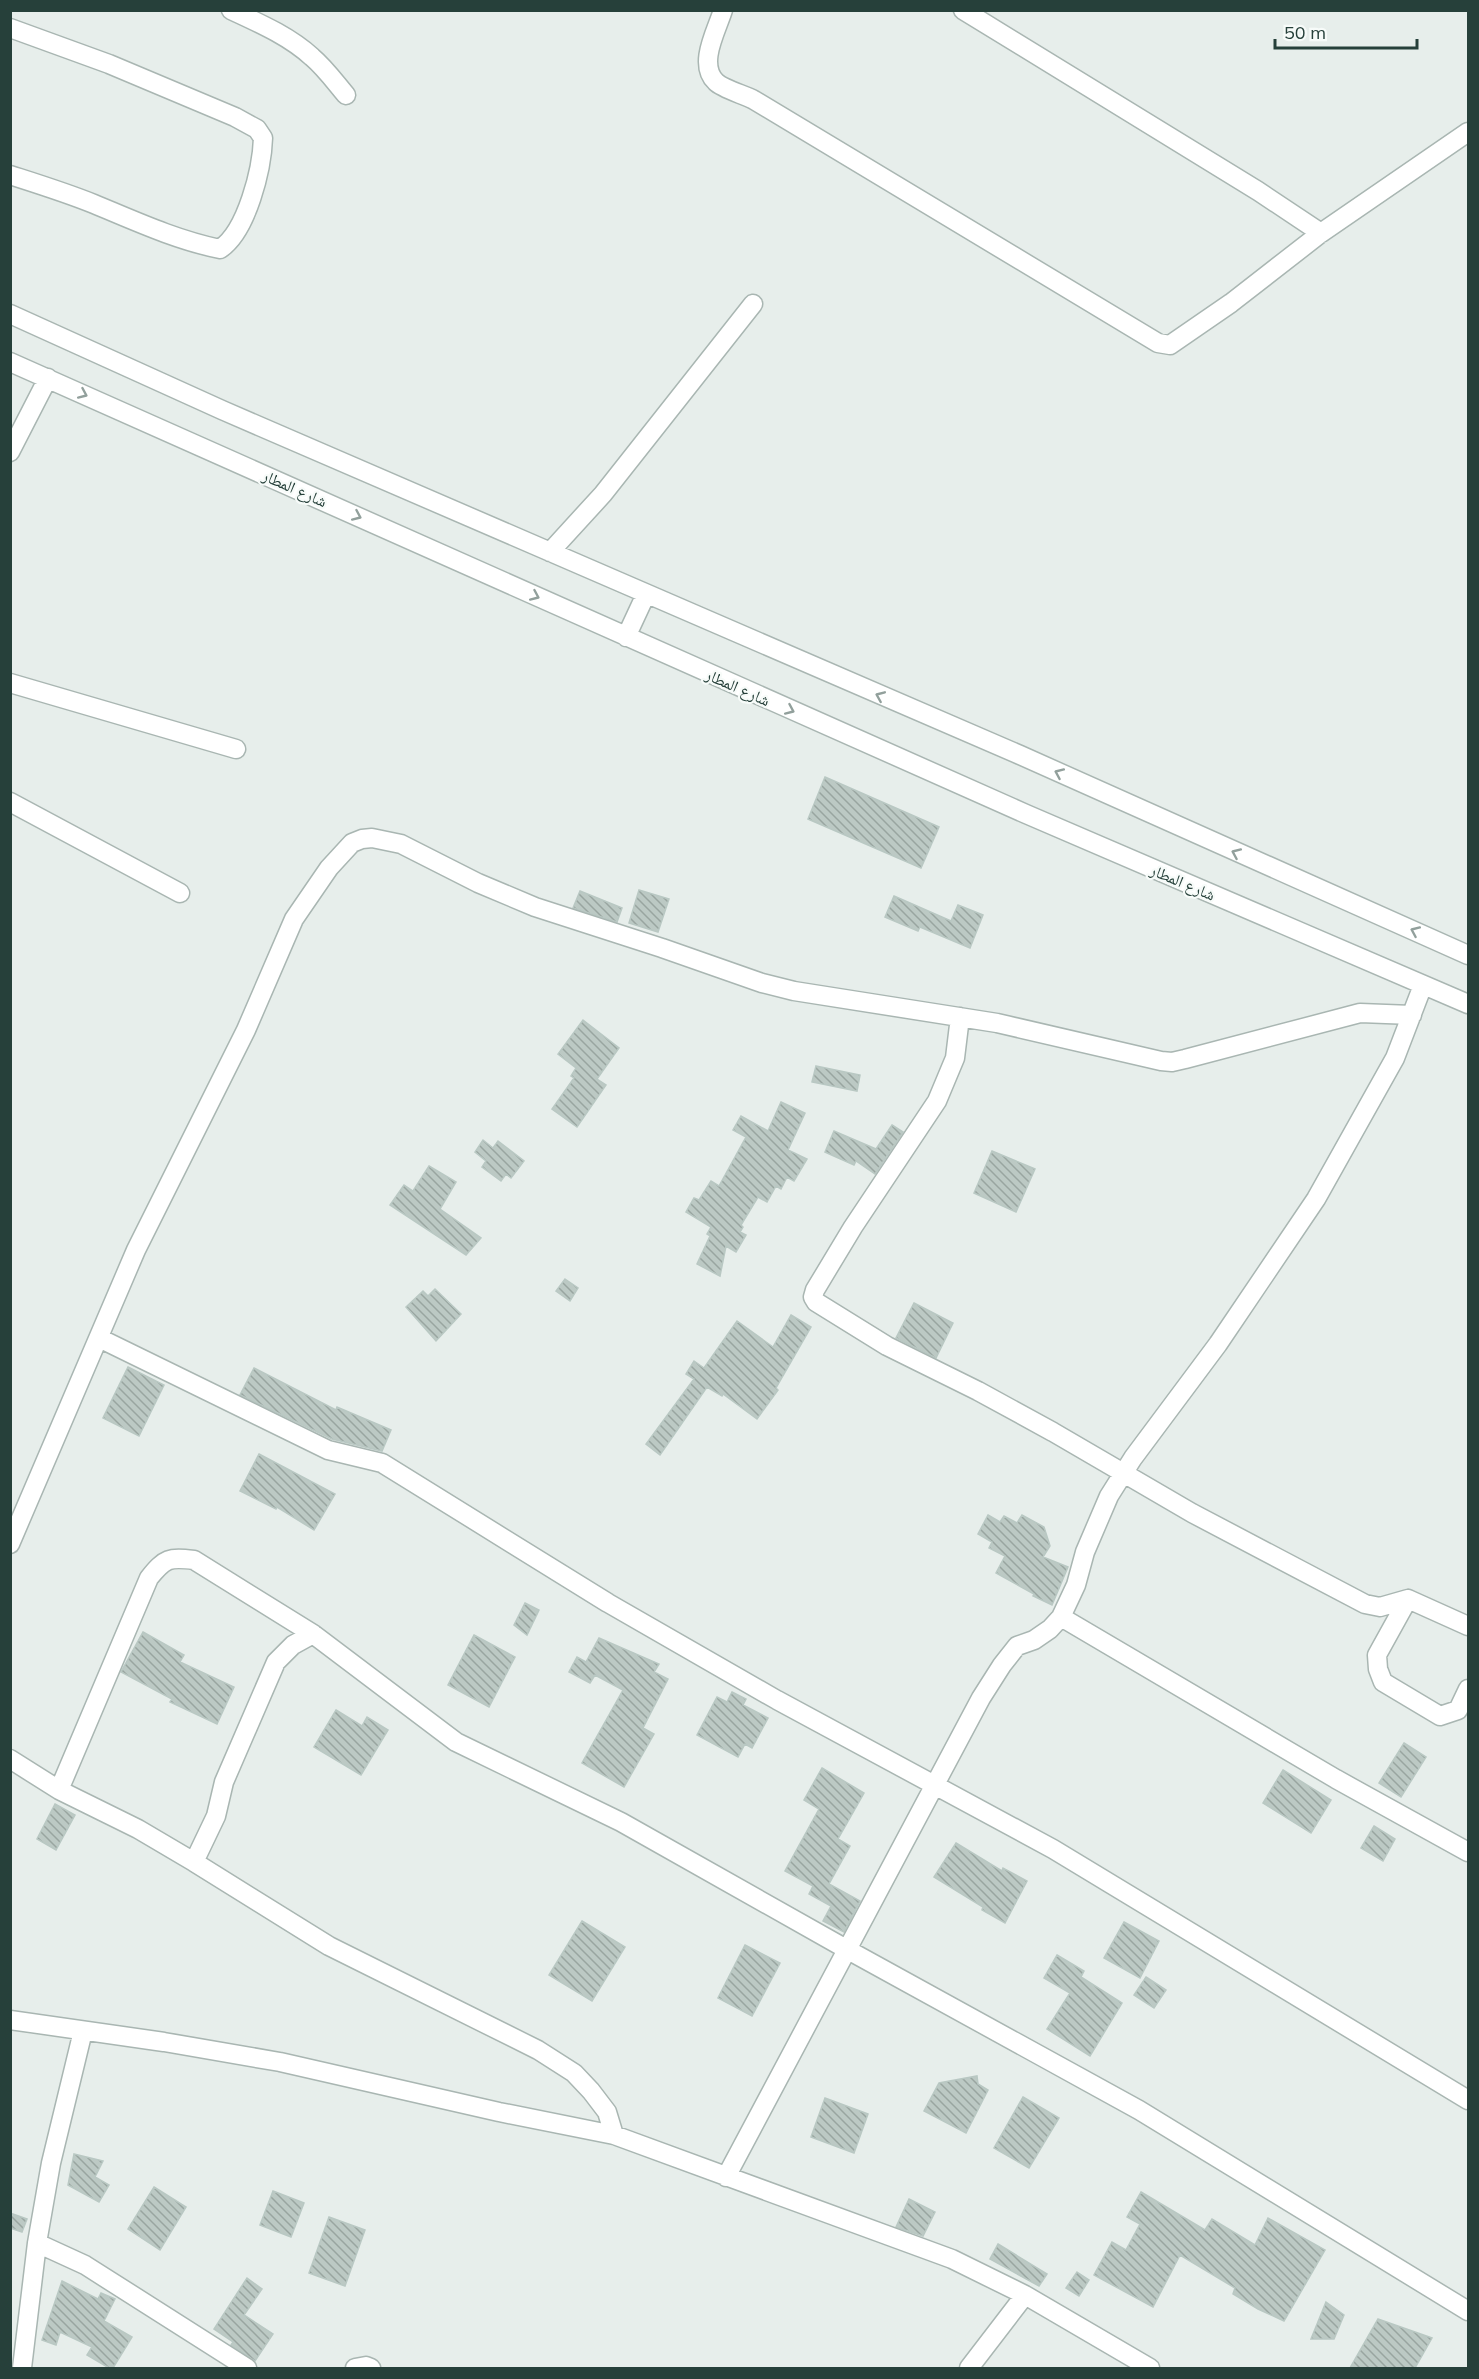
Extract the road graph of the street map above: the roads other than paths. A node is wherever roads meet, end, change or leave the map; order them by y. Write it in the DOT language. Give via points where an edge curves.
graph roads {
  1 [pos="231,10"];
  2 [pos="723,10"];
  3 [pos="963,10"];
  4 [pos="10,28"];
  5 [pos="346,95"];
  6 [pos="1468,132"];
  7 [pos="10,175"];
  8 [pos="1321,233"];
  9 [pos="753,304"];
  10 [pos="10,314"];
  11 [pos="10,362"];
  12 [pos="48,378"];
  13 [pos="10,452"];
  14 [pos="550,552"];
  15 [pos="646,594"];
  16 [pos="626,637"];
  17 [pos="10,683"];
  18 [pos="236,749"];
  19 [pos="10,802"];
  20 [pos="180,893"];
  21 [pos="1468,955"];
  22 [pos="1423,985"];
  23 [pos="1468,1004"];
  24 [pos="1412,1015"];
  25 [pos="960,1017"];
  26 [pos="99,1338"];
  27 [pos="1125,1472"];
  28 [pos="10,1544"];
  29 [pos="1408,1599"];
  30 [pos="1061,1617"];
  31 [pos="1468,1626"];
  32 [pos="313,1634"];
  33 [pos="1468,1689"];
  34 [pos="10,1759"];
  35 [pos="935,1787"];
  36 [pos="59,1790"];
  37 [pos="1468,1852"];
  38 [pos="194,1862"];
  39 [pos="848,1950"];
  40 [pos="10,2020"];
  41 [pos="82,2031"];
  42 [pos="1468,2100"];
  43 [pos="614,2135"];
  44 [pos="726,2177"];
  45 [pos="37,2243"];
  46 [pos="1025,2295"];
  47 [pos="1468,2312"];
  48 [pos="22,2368"];
  49 [pos="248,2368"];
  50 [pos="355,2368"];
  51 [pos="371,2368"];
  52 [pos="969,2368"];
  53 [pos="1150,2368"];
  1 -- 5 [label="street" via="300,47"];
  2 -- 8 [label="street" via="707,59 716,82 754,100 1158,343 1170,345"];
  3 -- 8 [label="street"];
  4 -- 7 [label="street" via="235,117 257,129 263,138 258,182 229,244 220,249 185,240"];
  6 -- 8 [label="street"];
  9 -- 14 [label="street" via="603,494"];
  10 -- 14 [label="street"];
  11 -- 12 [label="street, شارع المطار"];
  12 -- 13 [label="street"];
  12 -- 16 [label="street, شارع المطار, one-way"];
  14 -- 15 [label="street"];
  15 -- 16 [label="street"];
  21 -- 15 [label="street, one-way"];
  16 -- 22 [label="street, شارع المطار, one-way"];
  17 -- 18 [label="street"];
  19 -- 20 [label="street"];
  22 -- 23 [label="street, شارع المطار"];
  22 -- 24 [label="street"];
  24 -- 25 [label="street" via="1360,1013 1173,1062"];
  24 -- 27 [label="street" via="1395,1058 1316,1199"];
  25 -- 26 [label="street" via="762,983 535,907 401,844 362,839 352,843 329,868 294,920 246,1030 136,1250"];
  25 -- 27 [label="street" via="955,1058 937,1101 853,1227 813,1297 887,1346"];
  26 -- 28 [label="street"];
  26 -- 35 [label="street" via="328,1450 382,1463 608,1602"];
  27 -- 29 [label="street" via="1192,1513 1372,1607"];
  27 -- 30 [label="street" via="1109,1496 1084,1552 1076,1585"];
  29 -- 31 [label="street"];
  29 -- 33 [label="street" via="1377,1655 1383,1683 1440,1716 1458,1710"];
  30 -- 35 [label="street" via="1034,1640 1017,1647 1002,1665"];
  30 -- 37 [label="street"];
  32 -- 36 [label="street" via="194,1560 174,1558 161,1563 149,1578"];
  32 -- 38 [label="street" via="293,1645 276,1662"];
  32 -- 39 [label="street" via="456,1742 621,1822"];
  34 -- 36 [label="street"];
  35 -- 39 [label="street"];
  35 -- 42 [label="street" via="1053,1849"];
  36 -- 38 [label="street"];
  38 -- 43 [label="street" via="329,1946 538,2050 574,2073 607,2112"];
  39 -- 44 [label="street"];
  39 -- 47 [label="street" via="1138,2110"];
  40 -- 41 [label="street"];
  41 -- 43 [label="street" via="280,2062"];
  41 -- 45 [label="street"];
  43 -- 44 [label="street"];
  44 -- 46 [label="street" via="952,2259"];
  45 -- 48 [label="street"];
  45 -- 49 [label="street" via="85,2265"];
  46 -- 52 [label="street"];
  46 -- 53 [label="street"];
  50 -- 51 [label="street"];
}
